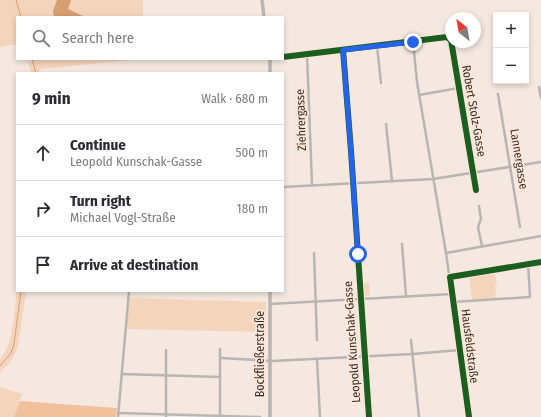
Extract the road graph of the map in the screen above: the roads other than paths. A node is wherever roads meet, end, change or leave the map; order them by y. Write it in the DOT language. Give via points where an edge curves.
graph roads {
  1 [pos="262,0"];
  2 [pos="264,16"];
  3 [pos="413,42"];
  4 [pos="377,46"];
  5 [pos="343,50"];
  6 [pos="307,54"];
  7 [pos="284,57"];
  8 [pos="270,60"];
  9 [pos="270,72"];
  10 [pos="381,83"];
  11 [pos="539,87"];
  12 [pos="459,88"];
  13 [pos="419,94"];
  14 [pos="498,94"];
  15 [pos="541,98"];
  16 [pos="386,124"];
  17 [pos="541,162"];
  18 [pos="511,166"];
  19 [pos="473,172"];
  20 [pos="433,179"];
  21 [pos="392,181"];
  22 [pos="353,183"];
  23 [pos="312,185"];
  24 [pos="284,187"];
  25 [pos="476,190"];
  26 [pos="479,206"];
  27 [pos="520,227"];
  28 [pos="541,236"];
  29 [pos="402,244"];
  30 [pos="482,246"];
  31 [pos="314,253"];
  32 [pos="446,253"];
  33 [pos="541,262"];
  34 [pos="528,263"];
  35 [pos="450,277"];
  36 [pos="129,292"];
  37 [pos="270,292"];
  38 [pos="452,294"];
  39 [pos="406,296"];
  40 [pos="360,299"];
  41 [pos="315,302"];
  42 [pos="454,302"];
  43 [pos="270,304"];
  44 [pos="317,340"];
  45 [pos="411,340"];
  46 [pos="220,349"];
  47 [pos="166,350"];
  48 [pos="460,350"];
  49 [pos="413,354"];
  50 [pos="364,356"];
  51 [pos="221,358"];
  52 [pos="317,359"];
  53 [pos="270,360"];
  54 [pos="122,374"];
  55 [pos="166,375"];
  56 [pos="220,377"];
  57 [pos="118,415"];
  58 [pos="166,416"];
  59 [pos="220,416"];
  60 [pos="260,417"];
  61 [pos="270,417"];
  62 [pos="320,417"];
  63 [pos="369,417"];
  64 [pos="419,417"];
  65 [pos="468,417"];
  1 -- 2 [label="main road"];
  3 -- 4 [label="street"];
  3 -- 12 [label="street, Robert Stolz-Gasse" via="447,37 450,40"];
  3 -- 13 [label="street, Hausfeldstraße"];
  4 -- 5 [label="street"];
  4 -- 10 [label="street"];
  5 -- 6 [label="street"];
  5 -- 22 [label="street, Leopold Kunschak-Gasse"];
  6 -- 7 [label="street"];
  6 -- 23 [label="street, Ziehrergasse"];
  8 -- 9 [label="main road"];
  11 -- 15 [label="street"];
  12 -- 13 [label="street"];
  12 -- 19 [label="street, Robert Stolz-Gasse"];
  13 -- 20 [label="street, Hausfeldstraße"];
  14 -- 18 [label="street, Lannergasse"];
  16 -- 21 [label="street"];
  17 -- 18 [label="street"];
  18 -- 19 [label="street"];
  18 -- 27 [label="street, Lannergasse"];
  19 -- 20 [label="street"];
  19 -- 25 [label="street, Robert Stolz-Gasse"];
  20 -- 21 [label="street"];
  20 -- 32 [label="street, Hausfeldstraße"];
  21 -- 22 [label="street"];
  22 -- 23 [label="street"];
  22 -- 40 [label="street, Leopold Kunschak-Gasse"];
  23 -- 24 [label="street"];
  26 -- 30 [label="street" via="481,219 478,228"];
  28 -- 30 [label="street"];
  29 -- 39 [label="street"];
  30 -- 32 [label="street"];
  31 -- 41 [label="street"];
  32 -- 35 [label="street, Hausfeldstraße"];
  33 -- 34 [label="street"];
  34 -- 35 [label="street"];
  34 -- 42 [label="street" via="530,297"];
  35 -- 38 [label="street, Hausfeldstraße"];
  36 -- 54 [label="street"];
  37 -- 43 [label="main road, Bockfließerstraße"];
  38 -- 39 [label="street"];
  38 -- 42 [label="street, Hausfeldstraße"];
  39 -- 40 [label="street"];
  40 -- 41 [label="street"];
  40 -- 50 [label="street, Leopold Kunschak-Gasse"];
  41 -- 43 [label="street"];
  41 -- 44 [label="street"];
  42 -- 48 [label="street, Hausfeldstraße"];
  43 -- 53 [label="main road, Bockfließerstraße"];
  45 -- 49 [label="street"];
  46 -- 51 [label="street"];
  47 -- 55 [label="street"];
  48 -- 49 [label="street"];
  48 -- 65 [label="street, Hausfeldstraße"];
  49 -- 50 [label="street"];
  49 -- 64 [label="street"];
  50 -- 52 [label="street"];
  50 -- 63 [label="street, Leopold Kunschak-Gasse"];
  51 -- 53 [label="street"];
  51 -- 56 [label="street"];
  52 -- 53 [label="street"];
  52 -- 62 [label="street"];
  53 -- 61 [label="main road, Bockfließerstraße"];
  54 -- 55 [label="street"];
  54 -- 57 [label="street"];
  55 -- 56 [label="street"];
  55 -- 58 [label="street"];
  56 -- 59 [label="street"];
  57 -- 58 [label="street"];
  58 -- 59 [label="street"];
  59 -- 60 [label="street"];
}
